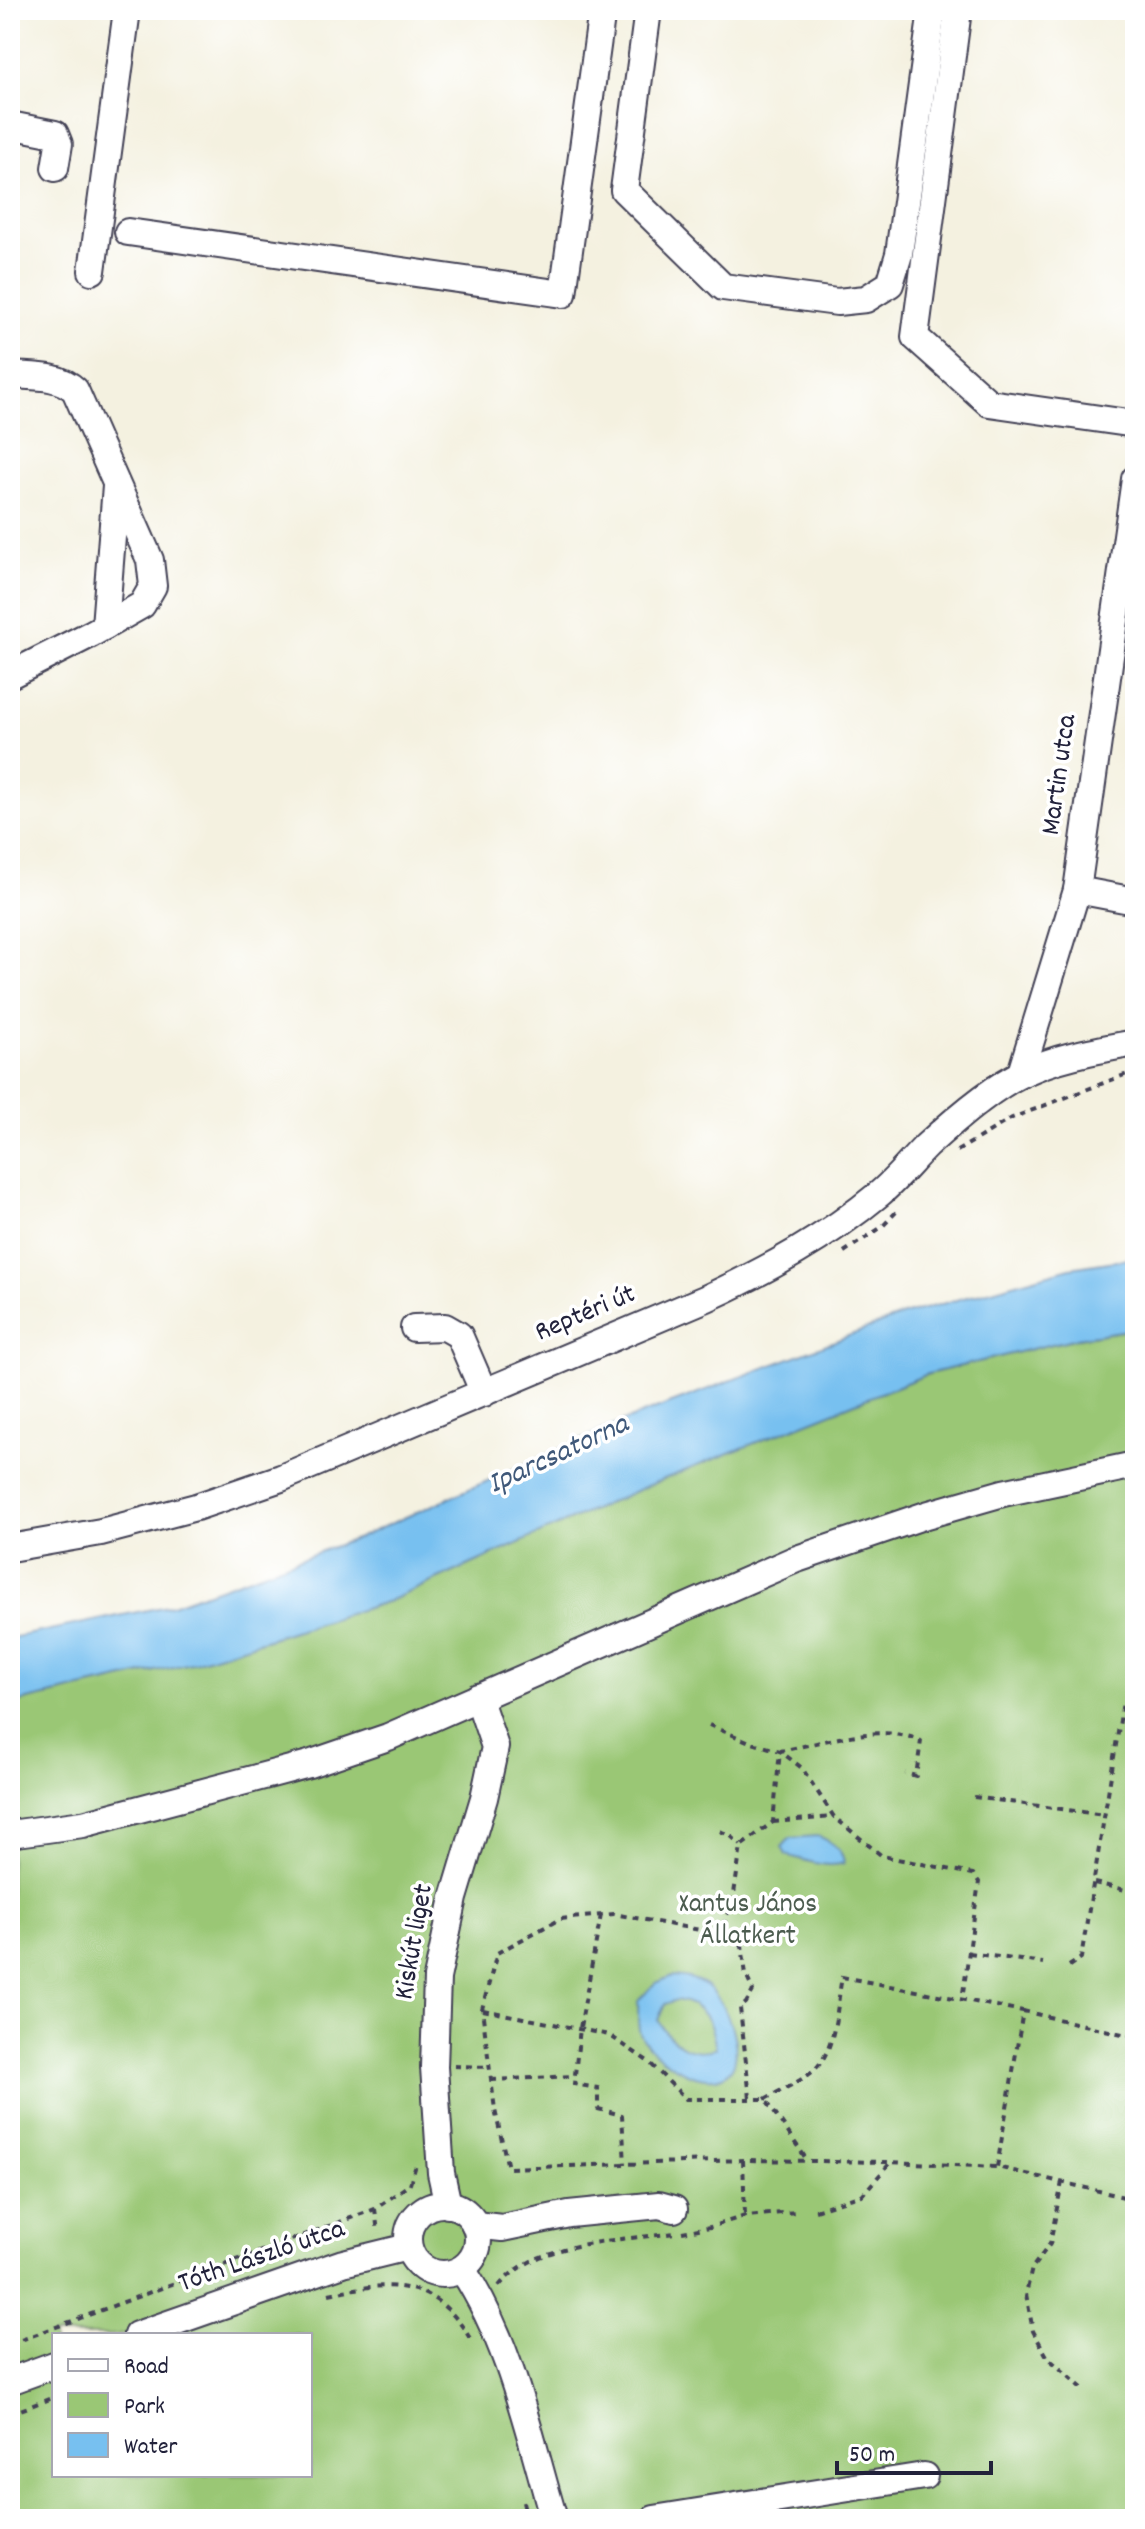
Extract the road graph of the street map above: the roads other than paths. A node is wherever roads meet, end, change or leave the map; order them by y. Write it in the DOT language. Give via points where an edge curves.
graph roads {
  1 [pos="127,10"];
  2 [pos="602,10"];
  3 [pos="648,10"];
  4 [pos="932,10"];
  5 [pos="958,10"];
  6 [pos="10,125"];
  7 [pos="55,168"];
  8 [pos="128,232"];
  9 [pos="92,271"];
  10 [pos="10,375"];
  11 [pos="1135,424"];
  12 [pos="1135,479"];
  13 [pos="116,484"];
  14 [pos="105,626"];
  15 [pos="10,675"];
  16 [pos="1077,890"];
  17 [pos="1135,901"];
  18 [pos="1135,1043"];
  19 [pos="1021,1073"];
  20 [pos="414,1328"];
  21 [pos="484,1393"];
  22 [pos="1135,1465"];
  23 [pos="10,1548"];
  24 [pos="478,1697"];
  25 [pos="10,1834"];
  26 [pos="448,2205"];
  27 [pos="674,2209"];
  28 [pos="475,2225"];
  29 [pos="408,2247"];
  30 [pos="462,2269"];
  31 [pos="143,2333"];
  32 [pos="52,2366"];
  33 [pos="10,2381"];
  34 [pos="924,2476"];
  35 [pos="554,2519"];
  36 [pos="654,2519"];
  1 -- 9 [label="street"];
  2 -- 8 [label="street" via="563,294"];
  3 -- 4 [label="street" via="624,190 723,287 837,302 866,299 890,284 899,254"];
  5 -- 11 [label="street" via="915,337 989,403"];
  6 -- 7 [label="street" via="55,134"];
  10 -- 13 [label="street" via="65,381 75,390"];
  12 -- 16 [label="street, Martin utca"];
  13 -- 14 [label="street"];
  13 -- 14 [label="street" via="150,560 153,586 142,605"];
  14 -- 15 [label="street"];
  16 -- 17 [label="street"];
  16 -- 19 [label="street, Martin utca"];
  18 -- 19 [label="street, Reptéri út" via="1078,1053"];
  19 -- 21 [label="street, Reptéri út" via="967,1111 870,1201 771,1269"];
  20 -- 21 [label="street" via="445,1327 459,1335"];
  21 -- 23 [label="street, Reptéri út" via="281,1478 196,1507"];
  22 -- 24 [label="street" via="1003,1493 794,1560"];
  24 -- 25 [label="street" via="388,1737 309,1764 83,1824"];
  24 -- 26 [label="street, Kiskút liget" via="495,1747 437,1978 434,2067"];
  26 -- 28 [label="street" via="460,2207"];
  26 -- 29 [label="street" via="429,2206 418,2214"];
  27 -- 28 [label="street" via="659,2205 569,2214 502,2228"];
  28 -- 30 [label="street" via="478,2242"];
  29 -- 30 [label="street" via="429,2272"];
  29 -- 31 [label="street, Tóth László utca" via="343,2263"];
  30 -- 35 [label="street" via="480,2296 505,2355"];
  32 -- 33 [label="street"];
  34 -- 36 [label="street"];
}
